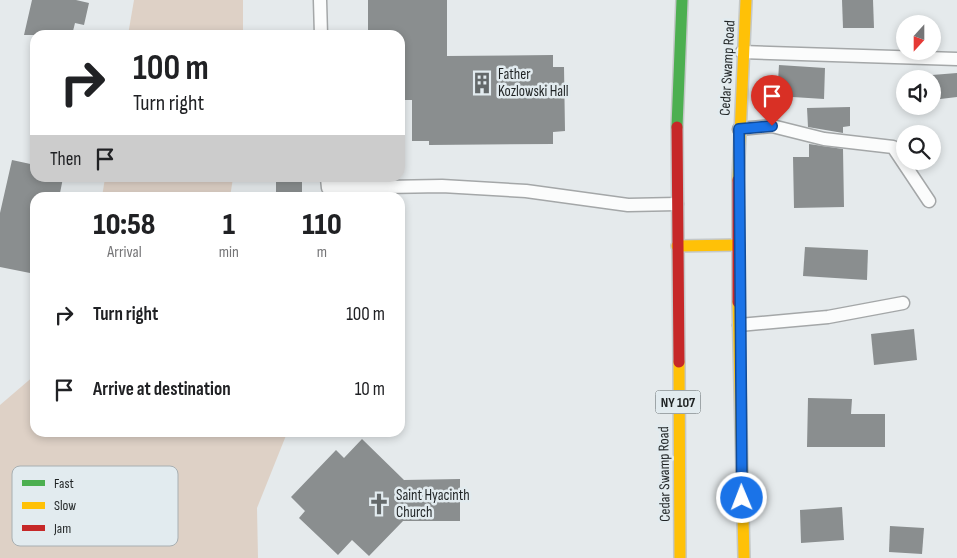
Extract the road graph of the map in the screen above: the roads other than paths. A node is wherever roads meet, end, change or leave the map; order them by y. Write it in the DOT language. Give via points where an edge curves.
graph roads {
  1 [pos="320,0"];
  2 [pos="682,0"];
  3 [pos="746,0"];
  4 [pos="321,30"];
  5 [pos="742,52"];
  6 [pos="957,59"];
  7 [pos="739,129"];
  8 [pos="327,182"];
  9 [pos="929,201"];
  10 [pos="677,204"];
  11 [pos="739,244"];
  12 [pos="677,246"];
  13 [pos="903,304"];
  14 [pos="739,325"];
  15 [pos="680,558"];
  16 [pos="744,558"];
  1 -- 4 [label="lane"];
  2 -- 10 [label="main road, Cedar Swamp Road / NY 107" via="676,140"];
  3 -- 5 [label="main road, Cedar Swamp Road"];
  5 -- 6 [label="lane"];
  5 -- 7 [label="main road, Cedar Swamp Road"];
  7 -- 9 [label="lane" via="772,126 824,139 893,147"];
  7 -- 11 [label="main road, Cedar Swamp Road"];
  8 -- 10 [label="lane" via="328,188 442,186 526,191 628,205"];
  10 -- 12 [label="main road, Cedar Swamp Road / NY 107"];
  11 -- 12 [label="main road"];
  11 -- 14 [label="main road, Cedar Swamp Road"];
  12 -- 15 [label="main road, Cedar Swamp Road / NY 107"];
  13 -- 14 [label="lane" via="828,317"];
  14 -- 16 [label="main road, Cedar Swamp Road"];
}
